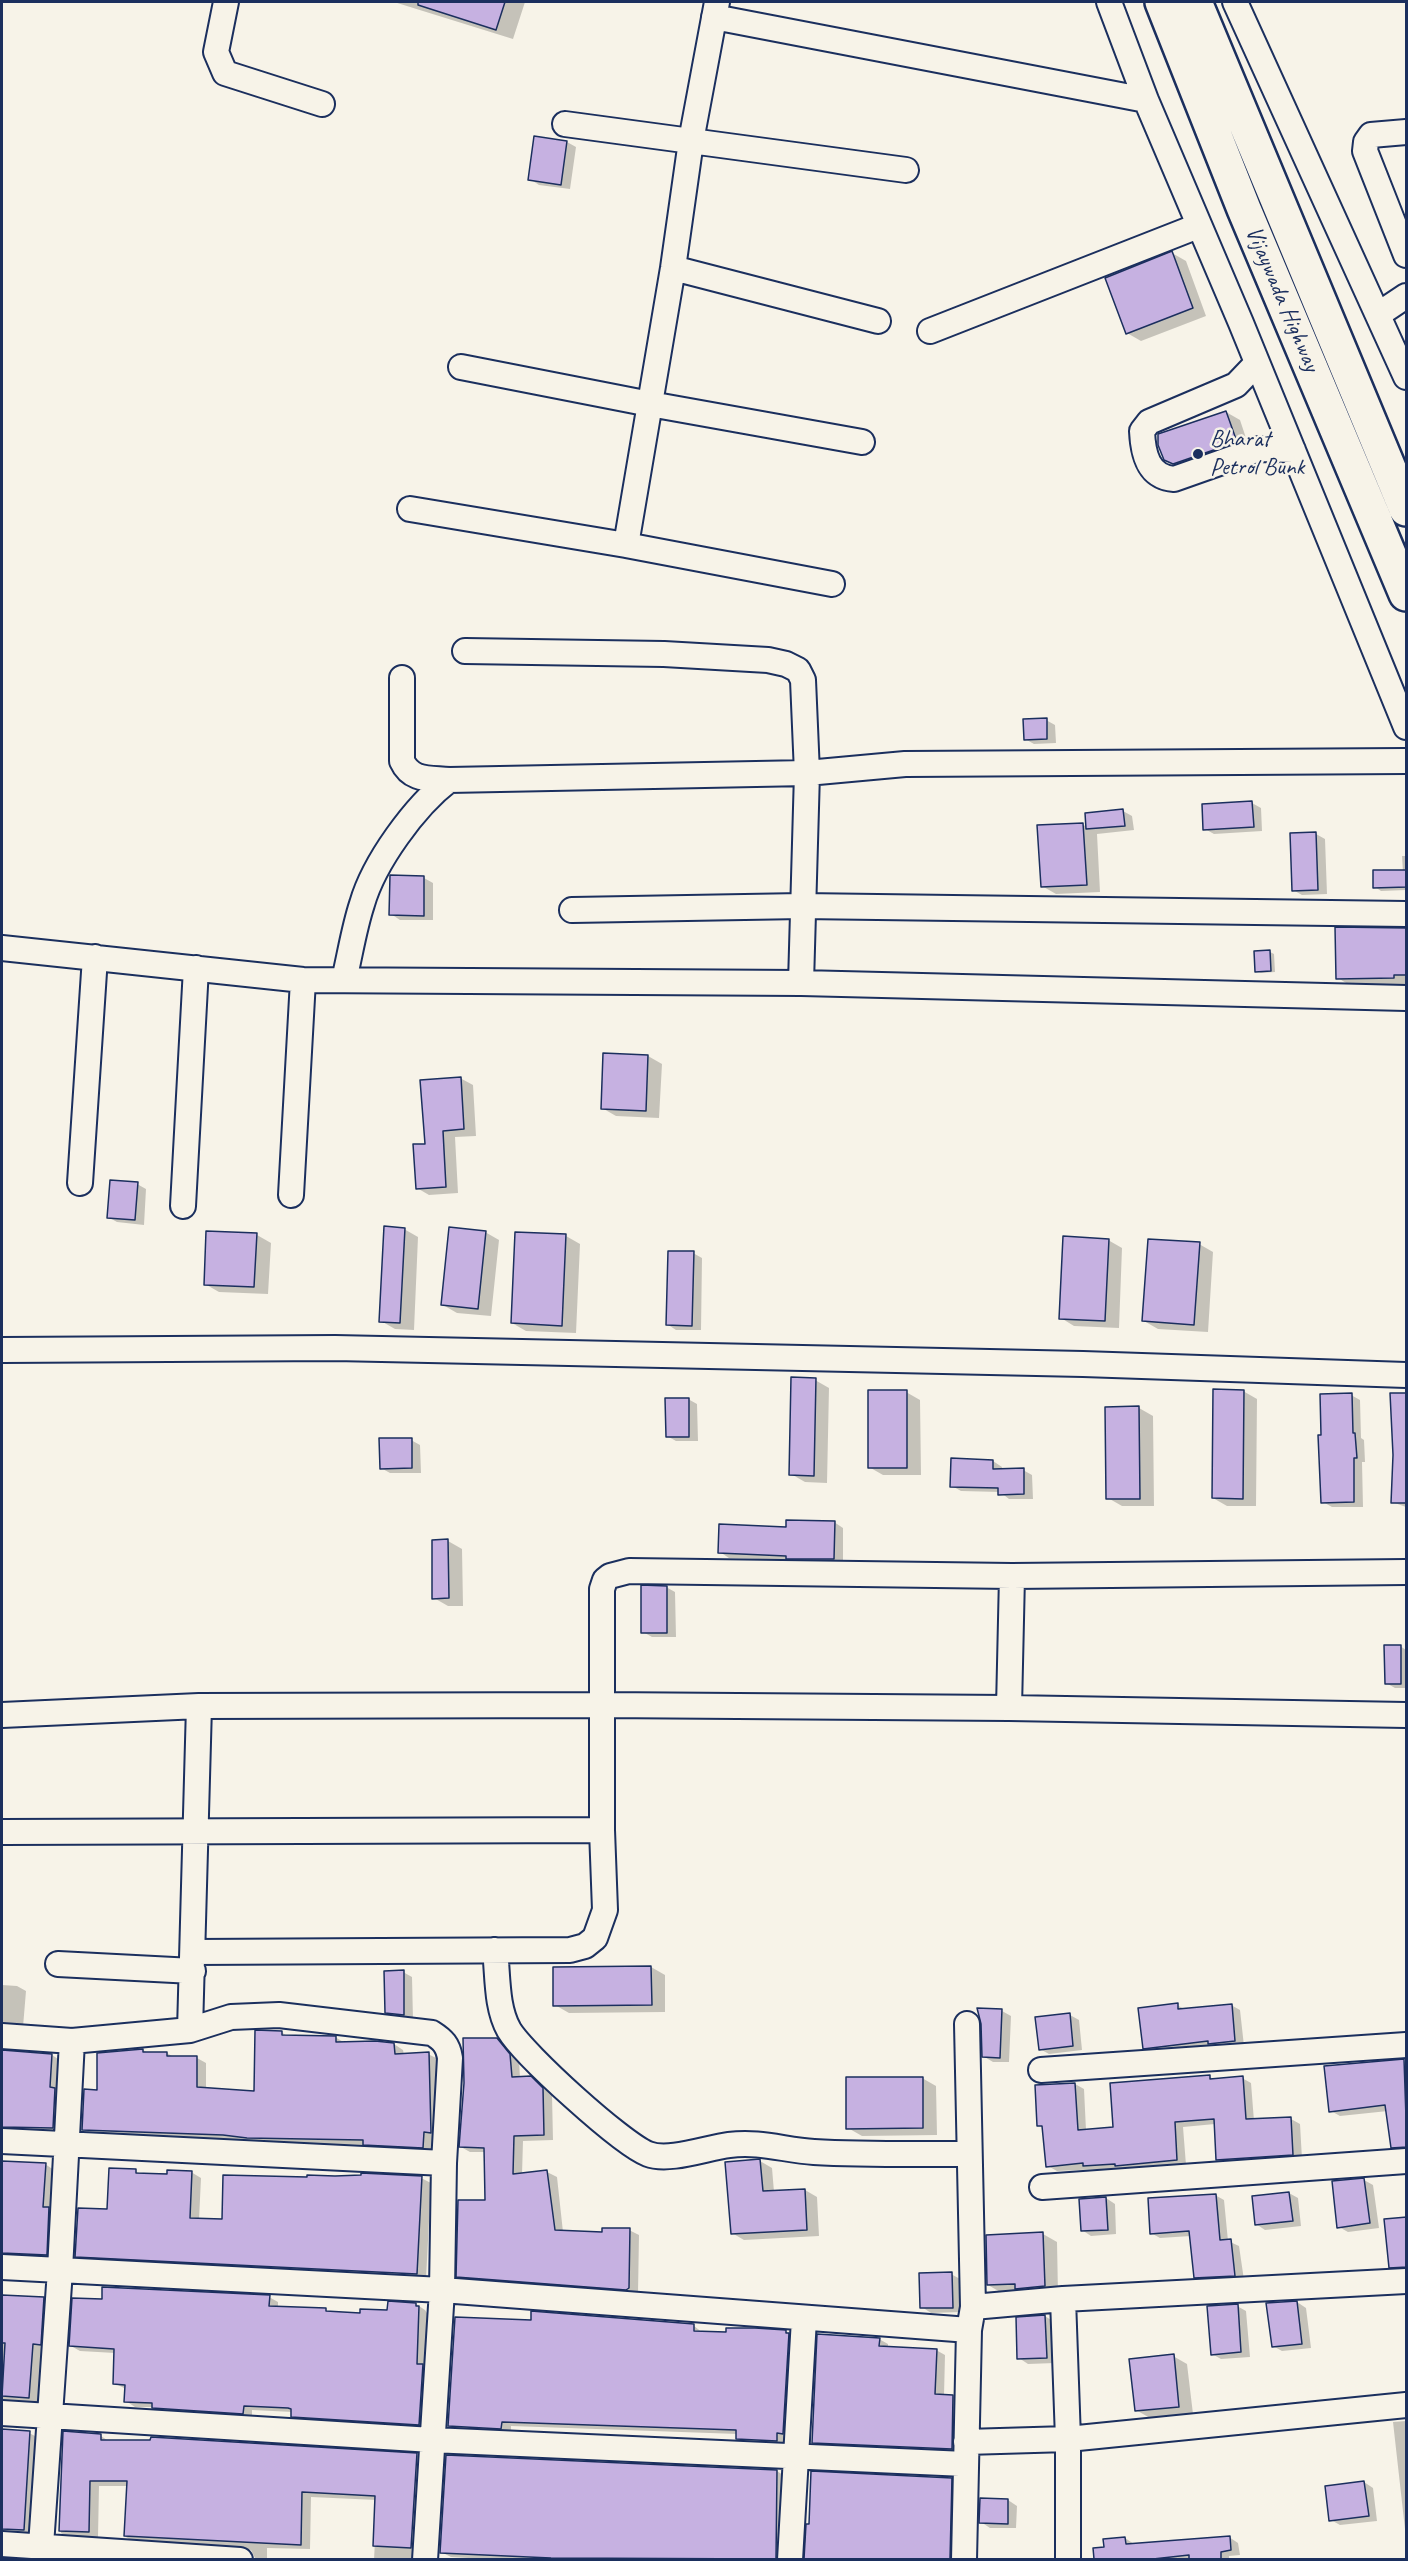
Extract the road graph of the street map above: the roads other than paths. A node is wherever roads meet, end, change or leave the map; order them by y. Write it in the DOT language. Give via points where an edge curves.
graph roads {
  1 [pos="226,2"];
  2 [pos="1109,2"];
  3 [pos="1162,2"];
  4 [pos="1195,2"];
  5 [pos="1235,2"];
  6 [pos="716,9"];
  7 [pos="1146,100"];
  8 [pos="322,104"];
  9 [pos="566,124"];
  10 [pos="1407,132"];
  11 [pos="691,141"];
  12 [pos="906,170"];
  13 [pos="1198,226"];
  14 [pos="1407,255"];
  15 [pos="673,268"];
  16 [pos="1407,296"];
  17 [pos="1379,314"];
  18 [pos="878,321"];
  19 [pos="930,331"];
  20 [pos="1257,363"];
  21 [pos="461,367"];
  22 [pos="1407,377"];
  23 [pos="650,405"];
  24 [pos="862,442"];
  25 [pos="1293,450"];
  26 [pos="410,509"];
  27 [pos="1407,509"];
  28 [pos="626,545"];
  29 [pos="832,584"];
  30 [pos="1407,594"];
  31 [pos="465,651"];
  32 [pos="402,678"];
  33 [pos="1404,713"];
  34 [pos="1407,761"];
  35 [pos="807,773"];
  36 [pos="449,780"];
  37 [pos="802,906"];
  38 [pos="572,910"];
  39 [pos="1407,914"];
  40 [pos="2,948"];
  41 [pos="95,957"];
  42 [pos="196,968"];
  43 [pos="303,980"];
  44 [pos="344,980"];
  45 [pos="801,983"];
  46 [pos="1407,999"];
  47 [pos="80,1184"];
  48 [pos="291,1195"];
  49 [pos="183,1206"];
  50 [pos="2,1350"];
  51 [pos="1407,1375"];
  52 [pos="1407,1572"];
  53 [pos="1012,1576"];
  54 [pos="602,1705"];
  55 [pos="199,1706"];
  56 [pos="1010,1708"];
  57 [pos="2,1715"];
  58 [pos="1407,1715"];
  59 [pos="602,1830"];
  60 [pos="196,1831"];
  61 [pos="2,1832"];
  62 [pos="495,1950"];
  63 [pos="194,1961"];
  64 [pos="58,1964"];
  65 [pos="967,2024"];
  66 [pos="190,2030"];
  67 [pos="2,2036"];
  68 [pos="72,2041"];
  69 [pos="1407,2045"];
  70 [pos="1041,2070"];
  71 [pos="2,2141"];
  72 [pos="65,2144"];
  73 [pos="969,2154"];
  74 [pos="1407,2160"];
  75 [pos="444,2163"];
  76 [pos="1042,2187"];
  77 [pos="2,2267"];
  78 [pos="60,2270"];
  79 [pos="1407,2281"];
  80 [pos="442,2290"];
  81 [pos="1063,2299"];
  82 [pos="971,2318"];
  83 [pos="804,2319"];
  84 [pos="1407,2405"];
  85 [pos="2,2413"];
  86 [pos="48,2416"];
  87 [pos="1068,2439"];
  88 [pos="432,2440"];
  89 [pos="966,2453"];
  90 [pos="797,2456"];
  91 [pos="2,2544"];
  92 [pos="40,2553"];
  93 [pos="240,2559"];
  94 [pos="425,2559"];
  95 [pos="790,2559"];
  96 [pos="964,2559"];
  97 [pos="1068,2559"];
  1 -- 8 [label="street" via="216,52 225,73"];
  2 -- 7 [label="street"];
  3 -- 30 [label="highway, Vijaywada Highway" via="1244,209"];
  4 -- 27 [label="highway, Vijaywada Highway"];
  5 -- 17 [label="street"];
  6 -- 7 [label="street"];
  6 -- 11 [label="street"];
  7 -- 13 [label="street"];
  9 -- 11 [label="street"];
  10 -- 14 [label="street" via="1371,135 1365,151"];
  11 -- 12 [label="street"];
  11 -- 15 [label="street"];
  13 -- 19 [label="street"];
  13 -- 20 [label="street"];
  15 -- 18 [label="street"];
  15 -- 23 [label="street"];
  16 -- 17 [label="street"];
  17 -- 22 [label="street"];
  20 -- 25 [label="street"];
  20 -- 25 [label="street" via="1236,385 1149,422 1142,430 1143,445 1153,471 1161,478 1174,479 1258,449"];
  21 -- 23 [label="street"];
  23 -- 24 [label="street"];
  23 -- 28 [label="street"];
  25 -- 33 [label="street"];
  26 -- 28 [label="street"];
  28 -- 29 [label="street"];
  31 -- 35 [label="street" via="664,654 786,664 798,670 803,680"];
  32 -- 36 [label="street" via="402,761 416,777"];
  34 -- 35 [label="street" via="905,764"];
  35 -- 36 [label="street"];
  35 -- 37 [label="street"];
  36 -- 44 [label="street" via="420,809 383,857 362,902"];
  37 -- 38 [label="street"];
  37 -- 39 [label="street"];
  37 -- 45 [label="street"];
  40 -- 41 [label="street"];
  41 -- 42 [label="street"];
  41 -- 47 [label="street"];
  42 -- 43 [label="street"];
  42 -- 49 [label="street"];
  43 -- 44 [label="street"];
  43 -- 48 [label="street"];
  44 -- 45 [label="street"];
  45 -- 46 [label="street"];
  50 -- 51 [label="street" via="334,1348 1095,1364"];
  52 -- 53 [label="street"];
  53 -- 54 [label="street" via="616,1573 605,1580 602,1589"];
  53 -- 56 [label="street"];
  54 -- 55 [label="street"];
  54 -- 56 [label="street"];
  54 -- 59 [label="street"];
  55 -- 57 [label="street"];
  55 -- 60 [label="street"];
  56 -- 58 [label="street"];
  59 -- 60 [label="street"];
  59 -- 62 [label="street" via="605,1910 595,1938 570,1950"];
  60 -- 61 [label="street"];
  60 -- 63 [label="street"];
  62 -- 63 [label="street"];
  62 -- 73 [label="street" via="501,2012 509,2030 581,2103 649,2154 674,2155 730,2145 765,2144 814,2152"];
  63 -- 64 [label="street"];
  63 -- 66 [label="street"];
  65 -- 73 [label="street"];
  66 -- 68 [label="street"];
  66 -- 75 [label="street" via="231,2017 279,2015 432,2033 448,2047 450,2058"];
  67 -- 68 [label="street"];
  68 -- 72 [label="street"];
  69 -- 70 [label="street"];
  71 -- 72 [label="street"];
  72 -- 75 [label="street"];
  72 -- 78 [label="street"];
  73 -- 82 [label="street"];
  74 -- 76 [label="street"];
  75 -- 80 [label="street"];
  77 -- 78 [label="street"];
  78 -- 80 [label="street"];
  78 -- 86 [label="street"];
  79 -- 81 [label="street"];
  80 -- 83 [label="street"];
  80 -- 88 [label="street"];
  81 -- 82 [label="street"];
  81 -- 87 [label="street"];
  82 -- 83 [label="street"];
  82 -- 89 [label="street"];
  83 -- 90 [label="street"];
  84 -- 87 [label="street"];
  85 -- 86 [label="street"];
  86 -- 88 [label="street"];
  86 -- 92 [label="street"];
  87 -- 89 [label="street"];
  87 -- 97 [label="street"];
  88 -- 90 [label="street"];
  88 -- 94 [label="street"];
  89 -- 90 [label="street"];
  89 -- 96 [label="street"];
  90 -- 95 [label="street"];
  91 -- 92 [label="street"];
  92 -- 93 [label="street"];
}
